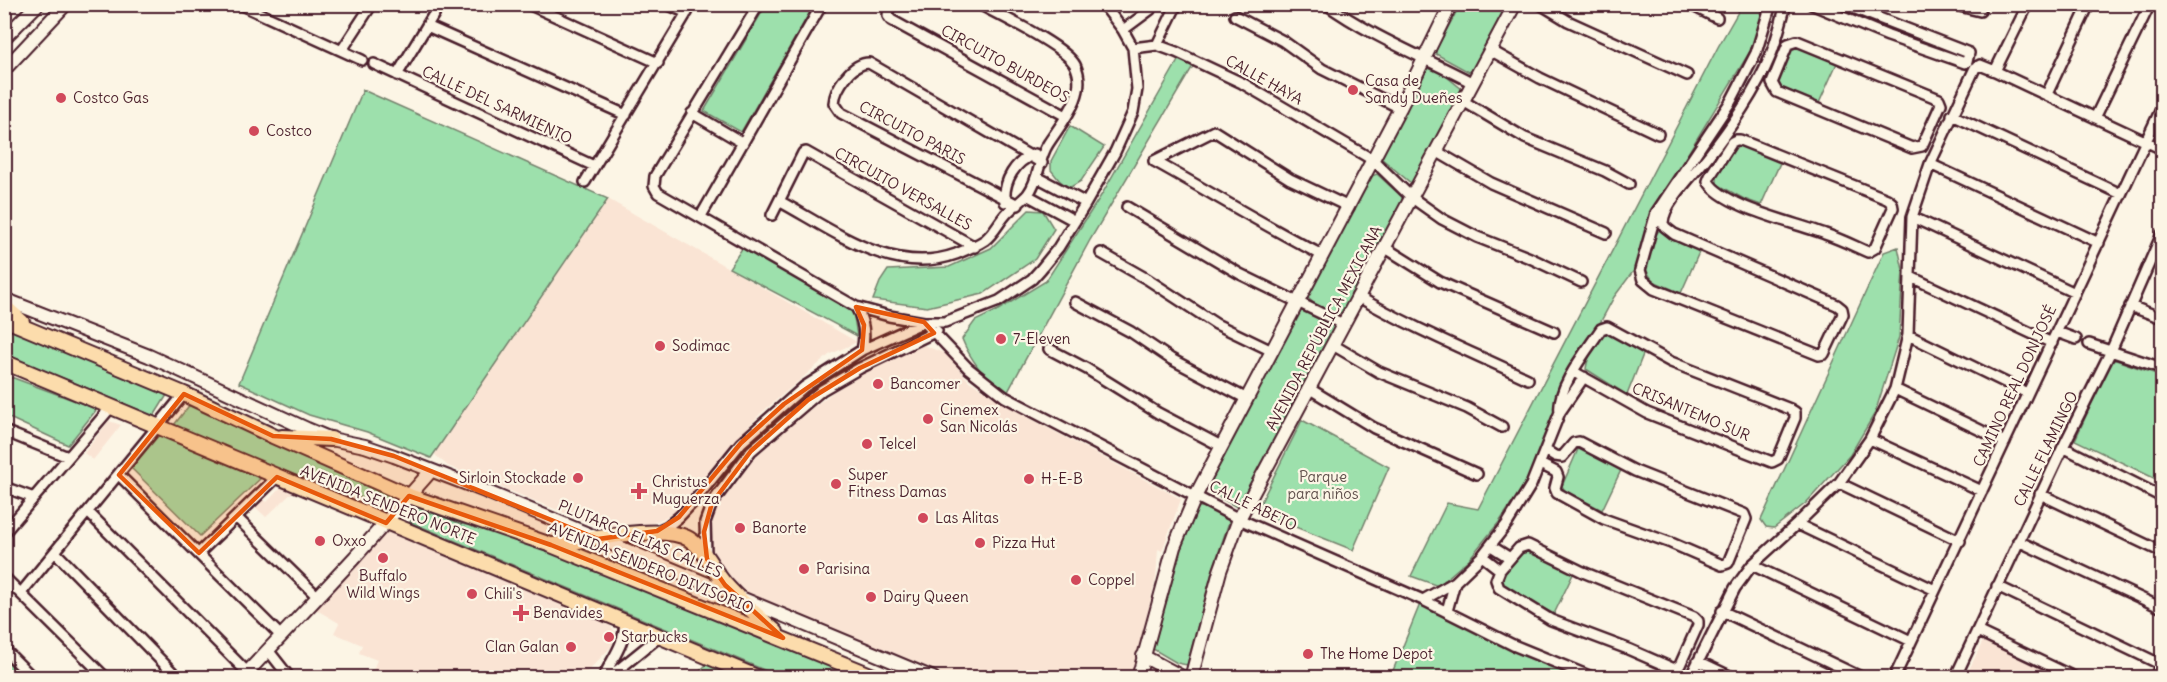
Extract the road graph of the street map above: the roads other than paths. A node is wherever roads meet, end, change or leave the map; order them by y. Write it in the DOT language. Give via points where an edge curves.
graph roads {
  1 [pos="38,4"];
  2 [pos="66,4"];
  3 [pos="239,4"];
  4 [pos="372,4"];
  5 [pos="440,4"];
  6 [pos="528,4"];
  7 [pos="667,4"];
  8 [pos="759,4"];
  9 [pos="889,4"];
  10 [pos="979,4"];
  11 [pos="1103,4"];
  12 [pos="1177,4"];
  13 [pos="1326,4"];
  14 [pos="1515,4"];
  15 [pos="1540,4"];
  16 [pos="1689,4"];
  17 [pos="1771,4"];
  18 [pos="1786,4"];
  19 [pos="1811,4"];
  20 [pos="1843,4"];
  21 [pos="1951,4"];
  22 [pos="2028,4"];
  23 [pos="2089,4"];
  24 [pos="2151,4"];
  25 [pos="819,6"];
  26 [pos="1448,6"];
  27 [pos="1149,7"];
  28 [pos="689,9"];
  29 [pos="1980,11"];
  30 [pos="1235,16"];
  31 [pos="1717,18"];
  32 [pos="1166,22"];
  33 [pos="427,26"];
  34 [pos="1123,30"];
  35 [pos="4,38"];
  36 [pos="1157,45"];
  37 [pos="1133,48"];
  38 [pos="342,50"];
  39 [pos="1490,50"];
  40 [pos="1756,53"];
  41 [pos="1426,58"];
  42 [pos="1769,59"];
  43 [pos="362,60"];
  44 [pos="657,63"];
  45 [pos="374,64"];
  46 [pos="1779,64"];
  47 [pos="4,69"];
  48 [pos="1995,71"];
  49 [pos="397,75"];
  50 [pos="1687,75"];
  51 [pos="1473,83"];
  52 [pos="2047,94"];
  53 [pos="1463,101"];
  54 [pos="2163,107"];
  55 [pos="1400,108"];
  56 [pos="692,113"];
  57 [pos="626,115"];
  58 [pos="1952,115"];
  59 [pos="1066,116"];
  60 [pos="2095,118"];
  61 [pos="1658,134"];
  62 [pos="2146,141"];
  63 [pos="743,143"];
  64 [pos="1700,147"];
  65 [pos="2163,148"];
  66 [pos="1436,151"];
  67 [pos="1043,152"];
  68 [pos="1711,153"];
  69 [pos="1031,156"];
  70 [pos="1721,158"];
  71 [pos="1373,160"];
  72 [pos="1042,163"];
  73 [pos="1930,164"];
  74 [pos="594,166"];
  75 [pos="1037,177"];
  76 [pos="585,182"];
  77 [pos="1629,184"];
  78 [pos="1675,189"];
  79 [pos="2121,194"];
  80 [pos="1027,195"];
  81 [pos="1411,197"];
  82 [pos="1005,199"];
  83 [pos="779,201"];
  84 [pos="1086,203"];
  85 [pos="1017,205"];
  86 [pos="1127,207"];
  87 [pos="1349,207"];
  88 [pos="1007,213"];
  89 [pos="772,215"];
  90 [pos="701,216"];
  91 [pos="1912,217"];
  92 [pos="1075,221"];
  93 [pos="1658,221"];
  94 [pos="1606,233"];
  95 [pos="2163,234"];
  96 [pos="2099,243"];
  97 [pos="975,247"];
  98 [pos="1384,247"];
  99 [pos="1101,253"];
  100 [pos="1322,255"];
  101 [pos="2152,257"];
  102 [pos="2163,261"];
  103 [pos="1911,277"];
  104 [pos="1581,282"];
  105 [pos="2075,293"];
  106 [pos="1357,296"];
  107 [pos="4,298"];
  108 [pos="1075,302"];
  109 [pos="1299,302"];
  110 [pos="4,306"];
  111 [pos="2130,306"];
  112 [pos="856,307"];
  113 [pos="2163,318"];
  114 [pos="4,319"];
  115 [pos="924,322"];
  116 [pos="945,322"];
  117 [pos="1343,324"];
  118 [pos="27,328"];
  119 [pos="1554,332"];
  120 [pos="2057,332"];
  121 [pos="934,333"];
  122 [pos="1908,335"];
  123 [pos="2076,339"];
  124 [pos="2052,343"];
  125 [pos="2089,344"];
  126 [pos="1333,345"];
  127 [pos="1049,349"];
  128 [pos="862,350"];
  129 [pos="1272,351"];
  130 [pos="2111,351"];
  131 [pos="4,362"];
  132 [pos="2163,368"];
  133 [pos="1574,372"];
  134 [pos="1584,377"];
  135 [pos="1528,379"];
  136 [pos="1310,389"];
  137 [pos="1895,389"];
  138 [pos="2027,393"];
  139 [pos="184,394"];
  140 [pos="1247,399"];
  141 [pos="112,406"];
  142 [pos="1560,412"];
  143 [pos="159,426"];
  144 [pos="1502,427"];
  145 [pos="4,431"];
  146 [pos="273,436"];
  147 [pos="331,439"];
  148 [pos="1870,439"];
  149 [pos="2005,442"];
  150 [pos="741,443"];
  151 [pos="1221,446"];
  152 [pos="2062,447"];
  153 [pos="1545,450"];
  154 [pos="751,451"];
  155 [pos="68,457"];
  156 [pos="1540,464"];
  157 [pos="431,471"];
  158 [pos="1477,474"];
  159 [pos="119,475"];
  160 [pos="277,477"];
  161 [pos="1839,483"];
  162 [pos="4,487"];
  163 [pos="1982,491"];
  164 [pos="2040,494"];
  165 [pos="1196,495"];
  166 [pos="409,496"];
  167 [pos="2163,497"];
  168 [pos="34,498"];
  169 [pos="88,512"];
  170 [pos="236,517"];
  171 [pos="1239,519"];
  172 [pos="386,523"];
  173 [pos="1797,524"];
  174 [pos="657,531"];
  175 [pos="4,533"];
  176 [pos="598,539"];
  177 [pos="1960,541"];
  178 [pos="2018,541"];
  179 [pos="551,545"];
  180 [pos="1491,546"];
  181 [pos="55,552"];
  182 [pos="2163,552"];
  183 [pos="198,553"];
  184 [pos="1482,556"];
  185 [pos="1510,558"];
  186 [pos="707,559"];
  187 [pos="1752,565"];
  188 [pos="1498,573"];
  189 [pos="4,577"];
  190 [pos="1455,582"];
  191 [pos="1998,586"];
  192 [pos="1935,590"];
  193 [pos="21,593"];
  194 [pos="736,595"];
  195 [pos="318,597"];
  196 [pos="1423,600"];
  197 [pos="2163,608"];
  198 [pos="1447,611"];
  199 [pos="1722,611"];
  200 [pos="624,622"];
  201 [pos="1977,631"];
  202 [pos="281,636"];
  203 [pos="660,636"];
  204 [pos="783,638"];
  205 [pos="1911,641"];
  206 [pos="621,648"];
  207 [pos="4,649"];
  208 [pos="268,650"];
  209 [pos="1143,656"];
  210 [pos="633,657"];
  211 [pos="1698,661"];
  212 [pos="2162,664"];
  213 [pos="244,675"];
  214 [pos="604,677"];
  215 [pos="33,678"];
  216 [pos="106,678"];
  217 [pos="178,678"];
  218 [pos="290,678"];
  219 [pos="759,678"];
  220 [pos="878,678"];
  221 [pos="933,678"];
  222 [pos="1138,678"];
  223 [pos="1184,678"];
  224 [pos="1191,678"];
  225 [pos="1594,678"];
  226 [pos="1690,678"];
  227 [pos="1734,678"];
  228 [pos="1863,678"];
  229 [pos="1894,678"];
  230 [pos="1955,678"];
  231 [pos="2076,678"];
  232 [pos="2156,678"];
  1 -- 35 [label="main road"];
  2 -- 47 [label="main road"];
  3 -- 38 [label="street"];
  4 -- 38 [label="street"];
  5 -- 33 [label="street, CALLE DEL SARMIENTO"];
  6 -- 44 [label="street"];
  7 -- 28 [label="street"];
  8 -- 56 [label="street"];
  9 -- 59 [label="street, CIRCUITO BURDEOS" via="891,20"];
  10 -- 59 [label="street, CIRCUITO BURDEOS" via="1070,58 1077,70 1078,88"];
  11 -- 34 [label="street"];
  12 -- 32 [label="street"];
  13 -- 41 [label="street" via="1371,33"];
  14 -- 39 [label="main road, AVENIDA REPÚBLICA MEXICANA"];
  15 -- 50 [label="street" via="1568,21"];
  16 -- 31 [label="street"];
  17 -- 40 [label="street"];
  18 -- 42 [label="street"];
  19 -- 20 [label="street" via="1888,36 1967,62 1969,53"];
  21 -- 29 [label="street"];
  22 -- 48 [label="street"];
  23 -- 52 [label="street"];
  24 -- 60 [label="street"];
  25 -- 63 [label="street"];
  26 -- 41 [label="main road"];
  27 -- 32 [label="street"];
  27 -- 34 [label="street"];
  28 -- 44 [label="street"];
  30 -- 55 [label="street" via="1283,41 1322,69"];
  32 -- 36 [label="street"];
  33 -- 49 [label="street, CALLE DEL SARMIENTO"];
  33 -- 57 [label="street"];
  34 -- 37 [label="street"];
  36 -- 37 [label="street, CALLE HAYA"];
  36 -- 71 [label="street, CALLE HAYA" via="1242,83"];
  37 -- 84 [label="street" via="1137,89 1133,112"];
  38 -- 43 [label="street"];
  39 -- 51 [label="main road, AVENIDA REPÚBLICA MEXICANA"];
  39 -- 61 [label="street"];
  40 -- 42 [label="street"];
  40 -- 64 [label="street" via="1731,101"];
  41 -- 51 [label="street"];
  41 -- 55 [label="main road"];
  42 -- 46 [label="street"];
  42 -- 68 [label="street"];
  44 -- 57 [label="street"];
  45 -- 49 [label="street"];
  46 -- 46 [label="street" via="1788,44 1797,41 1934,96 1941,104 1922,146 1912,148 1777,92 1772,83"];
  48 -- 52 [label="street"];
  48 -- 58 [label="street" via="1980,65 1975,68"];
  49 -- 74 [label="street, CALLE DEL SARMIENTO"];
  51 -- 53 [label="main road, AVENIDA REPÚBLICA MEXICANA"];
  52 -- 60 [label="street"];
  53 -- 66 [label="main road, AVENIDA REPÚBLICA MEXICANA"];
  53 -- 77 [label="street" via="1510,130"];
  54 -- 62 [label="street, CAMINO REAL DON JOSÉ"];
  55 -- 71 [label="main road"];
  56 -- 63 [label="street"];
  56 -- 90 [label="street" via="654,186 658,193"];
  57 -- 74 [label="street"];
  58 -- 73 [label="street"];
  58 -- 79 [label="street"];
  59 -- 67 [label="street"];
  60 -- 62 [label="street"];
  62 -- 65 [label="street"];
  62 -- 79 [label="street, CAMINO REAL DON JOSÉ"];
  63 -- 90 [label="street"];
  64 -- 68 [label="street"];
  64 -- 78 [label="street"];
  66 -- 81 [label="main road, AVENIDA REPÚBLICA MEXICANA"];
  66 -- 94 [label="street" via="1491,183"];
  67 -- 69 [label="street"];
  67 -- 72 [label="street"];
  68 -- 70 [label="street"];
  68 -- 78 [label="street"];
  69 -- 72 [label="street, CIRCUITO PARIS"];
  69 -- 82 [label="street" via="1015,169"];
  69 -- 82 [label="street, CIRCUITO PARIS" via="869,63 853,70 836,94 834,103 841,113"];
  70 -- 70 [label="street" via="1732,142 1740,140 1887,199 1893,208 1875,248 1868,252 1744,206 1713,188 1708,181"];
  71 -- 81 [label="street, CALLE HAYA"];
  71 -- 87 [label="main road"];
  72 -- 75 [label="street"];
  73 -- 91 [label="street"];
  73 -- 96 [label="street"];
  74 -- 76 [label="street"];
  75 -- 80 [label="street"];
  75 -- 84 [label="street"];
  78 -- 93 [label="street"];
  79 -- 96 [label="street, CAMINO REAL DON JOSÉ"];
  80 -- 85 [label="street"];
  80 -- 92 [label="street"];
  81 -- 98 [label="main road, AVENIDA REPÚBLICA MEXICANA"];
  81 -- 104 [label="street, CALLE HAYA" via="1458,228"];
  82 -- 85 [label="street, CIRCUITO PARIS"];
  82 -- 88 [label="street"];
  83 -- 89 [label="street"];
  83 -- 97 [label="street, CIRCUITO VERSALLES" via="867,249 888,256 936,260"];
  83 -- 97 [label="street, CIRCUITO VERSALLES" via="807,153"];
  84 -- 92 [label="street"];
  85 -- 88 [label="street"];
  86 -- 109 [label="street" via="1240,274"];
  87 -- 100 [label="main road"];
  87 -- 100 [label="street" via="1290,179 1214,131 1154,161"];
  88 -- 97 [label="street" via="997,229"];
  90 -- 112 [label="street"];
  91 -- 103 [label="street"];
  91 -- 105 [label="street"];
  92 -- 116 [label="street" via="1032,279 999,301"];
  93 -- 93 [label="street" via="1674,234 1839,306 1843,314 1822,355 1647,284 1640,270"];
  95 -- 101 [label="street, CALLE FLAMINGO"];
  96 -- 105 [label="street, CAMINO REAL DON JOSÉ"];
  98 -- 106 [label="main road, AVENIDA REPÚBLICA MEXICANA"];
  98 -- 119 [label="street" via="1440,282"];
  99 -- 129 [label="street" via="1216,324"];
  100 -- 109 [label="main road"];
  101 -- 102 [label="street"];
  101 -- 111 [label="street, CALLE FLAMINGO"];
  103 -- 122 [label="street"];
  103 -- 124 [label="street"];
  105 -- 120 [label="street, CAMINO REAL DON JOSÉ"];
  106 -- 117 [label="main road, AVENIDA REPÚBLICA MEXICANA"];
  106 -- 135 [label="street" via="1413,327"];
  107 -- 147 [label="main road" via="149,356"];
  108 -- 140 [label="street"];
  109 -- 117 [label="street"];
  109 -- 129 [label="main road"];
  110 -- 118 [label="main road"];
  111 -- 113 [label="street"];
  111 -- 130 [label="street, CALLE FLAMINGO"];
  112 -- 115 [label="street"];
  112 -- 128 [label="street" via="864,326"];
  114 -- 118 [label="main road, AVENIDA SENDERO NORTE"];
  115 -- 116 [label="street"];
  115 -- 121 [label="street, CALLE ABETO"];
  115 -- 128 [label="street"];
  116 -- 121 [label="street"];
  117 -- 126 [label="main road, AVENIDA REPÚBLICA MEXICANA"];
  118 -- 139 [label="main road, AVENIDA SENDERO NORTE"];
  120 -- 123 [label="street"];
  120 -- 124 [label="street, CAMINO REAL DON JOSÉ"];
  121 -- 154 [label="street" via="829,386"];
  121 -- 165 [label="street, CALLE ABETO" via="968,368 1005,397"];
  122 -- 137 [label="street"];
  122 -- 138 [label="street"];
  124 -- 138 [label="street, CAMINO REAL DON JOSÉ"];
  125 -- 130 [label="street"];
  126 -- 136 [label="main road, AVENIDA REPÚBLICA MEXICANA"];
  126 -- 144 [label="street" via="1379,372 1467,408"];
  127 -- 151 [label="street"];
  128 -- 150 [label="street" via="804,387"];
  129 -- 140 [label="main road"];
  130 -- 132 [label="street"];
  130 -- 152 [label="street, CALLE FLAMINGO"];
  131 -- 141 [label="main road, AVENIDA SENDERO NORTE"];
  133 -- 134 [label="street"];
  133 -- 134 [label="street, CRISANTEMO SUR" via="1605,327 1671,362 1793,410 1796,418 1778,459 1770,461 1647,413"];
  133 -- 142 [label="street" via="1562,396"];
  134 -- 142 [label="street"];
  136 -- 158 [label="street" via="1374,428"];
  136 -- 171 [label="main road, AVENIDA REPÚBLICA MEXICANA"];
  137 -- 148 [label="street"];
  137 -- 149 [label="street"];
  138 -- 149 [label="street, CAMINO REAL DON JOSÉ"];
  139 -- 143 [label="street"];
  139 -- 146 [label="main road, AVENIDA SENDERO NORTE"];
  140 -- 151 [label="main road"];
  141 -- 143 [label="main road, AVENIDA SENDERO NORTE"];
  141 -- 155 [label="street"];
  142 -- 153 [label="street"];
  143 -- 159 [label="street"];
  143 -- 160 [label="main road, AVENIDA SENDERO NORTE"];
  145 -- 155 [label="street"];
  146 -- 147 [label="main road"];
  146 -- 166 [label="main road, AVENIDA SENDERO NORTE"];
  147 -- 157 [label="main road, PLUTARCO ELIAS CALLES" via="365,446"];
  148 -- 161 [label="street"];
  148 -- 163 [label="street"];
  149 -- 163 [label="street, CAMINO REAL DON JOSÉ"];
  150 -- 154 [label="street"];
  150 -- 174 [label="street" via="695,500 668,526"];
  151 -- 165 [label="main road"];
  152 -- 164 [label="street, CALLE FLAMINGO"];
  152 -- 167 [label="street"];
  153 -- 156 [label="street"];
  153 -- 156 [label="street" via="1559,457 1579,442 1635,471 1744,514 1746,519 1728,562 1722,565 1604,519 1556,492 1558,477"];
  154 -- 186 [label="street" via="708,512 704,532"];
  155 -- 168 [label="street"];
  156 -- 180 [label="street" via="1521,504"];
  157 -- 166 [label="main road"];
  157 -- 176 [label="main road, PLUTARCO ELIAS CALLES"];
  159 -- 169 [label="street"];
  159 -- 183 [label="street"];
  160 -- 170 [label="street"];
  160 -- 172 [label="main road, AVENIDA SENDERO NORTE"];
  161 -- 173 [label="street"];
  161 -- 177 [label="street"];
  162 -- 168 [label="street"];
  163 -- 177 [label="street, CAMINO REAL DON JOSÉ"];
  164 -- 178 [label="street, CALLE FLAMINGO"];
  164 -- 182 [label="street"];
  165 -- 171 [label="street, CALLE ABETO"];
  165 -- 209 [label="main road" via="1173,548"];
  166 -- 172 [label="main road"];
  166 -- 179 [label="main road, AVENIDA SENDERO DIVISORIO"];
  168 -- 175 [label="street"];
  169 -- 181 [label="street"];
  169 -- 213 [label="street"];
  170 -- 183 [label="street"];
  170 -- 195 [label="street"];
  171 -- 196 [label="street, CALLE ABETO"];
  171 -- 224 [label="main road, AVENIDA REPÚBLICA MEXICANA" via="1217,581"];
  172 -- 195 [label="main road"];
  172 -- 200 [label="main road, AVENIDA SENDERO NORTE"];
  173 -- 187 [label="street"];
  173 -- 192 [label="street"];
  174 -- 176 [label="main road"];
  174 -- 186 [label="main road" via="689,539"];
  176 -- 179 [label="main road"];
  176 -- 194 [label="main road, PLUTARCO ELIAS CALLES"];
  177 -- 192 [label="street, CAMINO REAL DON JOSÉ"];
  178 -- 191 [label="street, CALLE FLAMINGO"];
  178 -- 197 [label="street"];
  179 -- 204 [label="main road, AVENIDA SENDERO DIVISORIO"];
  180 -- 184 [label="street"];
  180 -- 185 [label="street"];
  181 -- 193 [label="street"];
  181 -- 217 [label="street"];
  183 -- 202 [label="street"];
  184 -- 188 [label="street"];
  184 -- 190 [label="street"];
  185 -- 188 [label="street"];
  185 -- 188 [label="street" via="1522,546 1528,546 1694,617 1698,625 1680,665 1674,669 1551,620 1499,588"];
  186 -- 194 [label="main road"];
  187 -- 199 [label="street"];
  187 -- 205 [label="street"];
  189 -- 193 [label="street"];
  190 -- 196 [label="street"];
  190 -- 198 [label="street"];
  191 -- 201 [label="street, CALLE FLAMINGO"];
  191 -- 212 [label="street"];
  192 -- 205 [label="street, CAMINO REAL DON JOSÉ"];
  193 -- 216 [label="street"];
  194 -- 204 [label="main road"];
  194 -- 221 [label="main road, PLUTARCO ELIAS CALLES"];
  195 -- 202 [label="main road"];
  196 -- 198 [label="street, CALLE ABETO"];
  198 -- 225 [label="street, CALLE ABETO" via="1513,645"];
  199 -- 211 [label="street"];
  199 -- 228 [label="street"];
  200 -- 203 [label="main road, AVENIDA SENDERO NORTE"];
  200 -- 206 [label="street"];
  201 -- 230 [label="street, CALLE FLAMINGO"];
  201 -- 231 [label="street"];
  202 -- 208 [label="main road"];
  203 -- 210 [label="street"];
  203 -- 219 [label="main road, AVENIDA SENDERO NORTE"];
  204 -- 220 [label="main road, AVENIDA SENDERO DIVISORIO"];
  205 -- 229 [label="street, CAMINO REAL DON JOSÉ"];
  206 -- 210 [label="street"];
  206 -- 214 [label="street"];
  207 -- 215 [label="street"];
  208 -- 213 [label="main road"];
  208 -- 218 [label="street"];
  209 -- 222 [label="main road"];
  209 -- 223 [label="main road"];
  210 -- 214 [label="street"];
  211 -- 226 [label="street"];
  211 -- 227 [label="street"];
  212 -- 232 [label="main road"];
}
